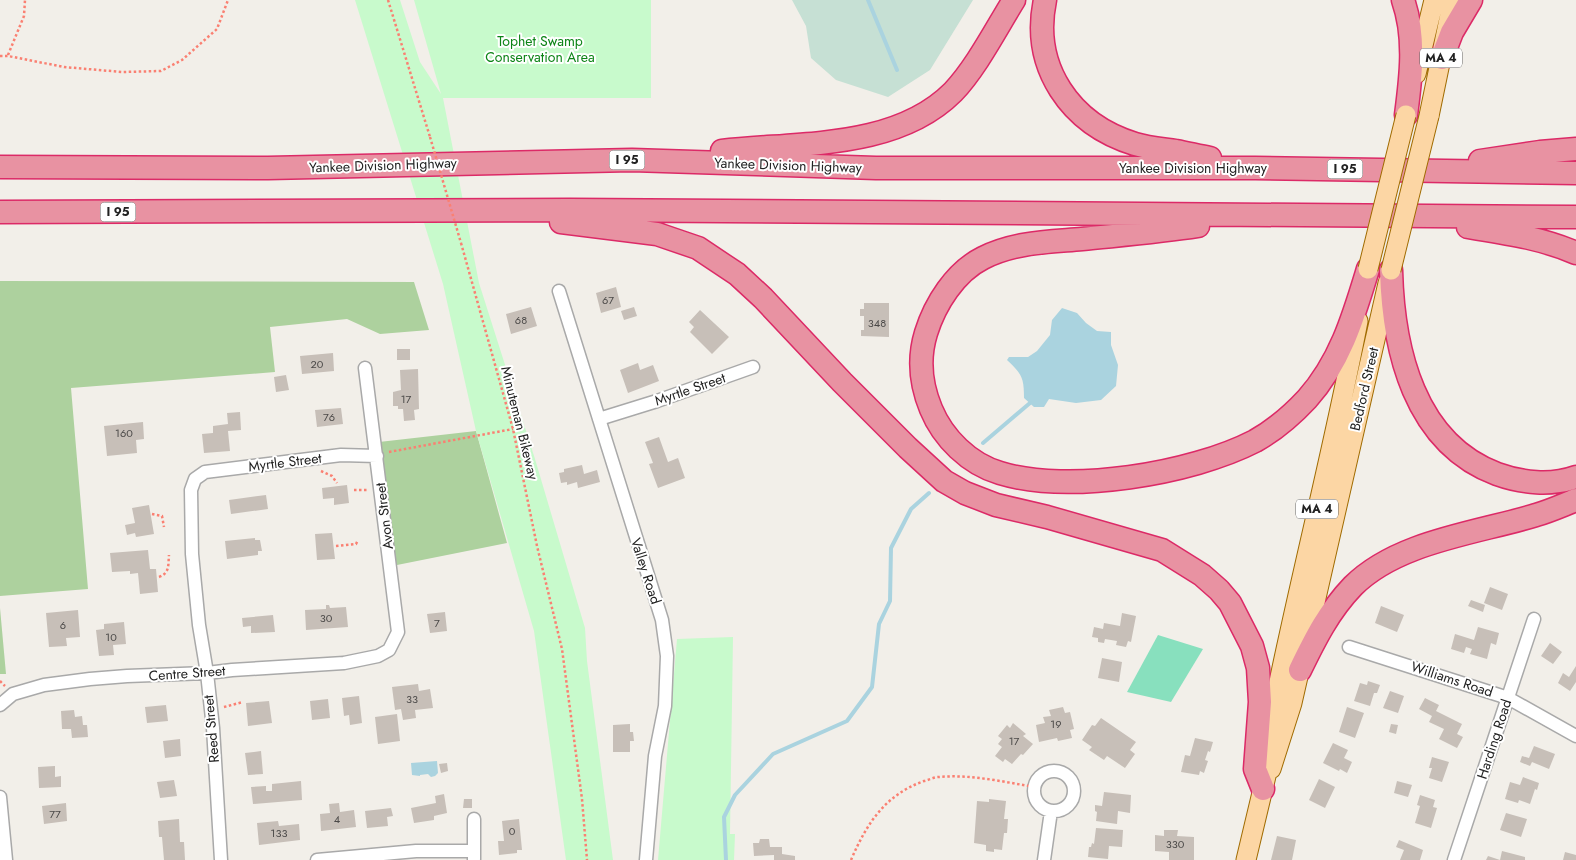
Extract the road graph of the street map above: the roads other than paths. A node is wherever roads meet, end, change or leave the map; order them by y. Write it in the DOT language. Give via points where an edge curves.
graph roads {
  1 [pos="1014,0"];
  2 [pos="1045,0"];
  3 [pos="1403,0"];
  4 [pos="1434,0"];
  5 [pos="1453,0"];
  6 [pos="1471,0"];
  7 [pos="1442,58"];
  8 [pos="1406,115"];
  9 [pos="1576,149"];
  10 [pos="651,160"];
  11 [pos="0,167"];
  12 [pos="1255,168"];
  13 [pos="1436,170"];
  14 [pos="1576,173"];
  15 [pos="473,210"];
  16 [pos="0,212"];
  17 [pos="1270,216"];
  18 [pos="1418,216"];
  19 [pos="1576,217"];
  20 [pos="1576,253"];
  21 [pos="1368,268"];
  22 [pos="1391,270"];
  23 [pos="559,291"];
  24 [pos="753,367"];
  25 [pos="365,368"];
  26 [pos="599,419"];
  27 [pos="377,456"];
  28 [pos="1576,477"];
  29 [pos="195,479"];
  30 [pos="1576,500"];
  31 [pos="1534,618"];
  32 [pos="1349,647"];
  33 [pos="378,656"];
  34 [pos="1300,670"];
  35 [pos="207,673"];
  36 [pos="1508,698"];
  37 [pos="0,704"];
  38 [pos="1576,736"];
  39 [pos="1265,782"];
  40 [pos="0,797"];
  41 [pos="1051,811"];
  42 [pos="474,819"];
  43 [pos="474,856"];
  44 [pos="6,860"];
  45 [pos="222,860"];
  46 [pos="317,860"];
  47 [pos="646,860"];
  48 [pos="1044,860"];
  49 [pos="1246,860"];
  50 [pos="1454,860"];
  1 -- 10 [label="highway" via="953,92 930,110 898,127 855,138"];
  2 -- 12 [label="highway" via="1042,37 1047,62 1068,101 1086,118 1108,133 1134,144"];
  3 -- 8 [label="highway" via="1411,48"];
  4 -- 8 [label="main road, Bedford Street / MA 4"];
  5 -- 7 [label="main road, Bedford Street / MA 4"];
  6 -- 7 [label="highway" via="1452,32"];
  7 -- 22 [label="main road, Bedford Street / MA 4, bridge"];
  8 -- 21 [label="main road, Bedford Street / MA 4, bridge"];
  9 -- 13 [label="highway" via="1496,158"];
  10 -- 11 [label="highway, Yankee Division Highway / I 95" via="268,168"];
  10 -- 12 [label="highway, Yankee Division Highway / I 95" via="876,168"];
  12 -- 13 [label="highway, Yankee Division Highway / I 95"];
  13 -- 14 [label="highway, Yankee Division Highway / I 95"];
  15 -- 16 [label="highway, I 95"];
  15 -- 17 [label="highway, I 95"];
  15 -- 39 [label="highway" via="658,234 698,248 737,274 763,298 855,395 944,481 996,505 1162,550 1202,575 1230,604 1252,646 1258,668 1260,702 1255,769"];
  17 -- 18 [label="highway, I 95"];
  17 -- 21 [label="highway" via="1166,231 1016,246 982,259 959,276 940,301 924,339 923,386 944,434 977,462 997,473 1022,478 1074,481 1128,477 1213,459 1256,440 1307,399 1328,373 1341,349"];
  18 -- 19 [label="highway, I 95"];
  18 -- 20 [label="highway" via="1531,237"];
  21 -- 39 [label="main road, Bedford Street / MA 4" via="1279,682 1266,749"];
  22 -- 28 [label="highway" via="1396,330 1411,387 1446,440 1481,468 1513,480 1545,483"];
  22 -- 34 [label="main road, Bedford Street / MA 4"];
  23 -- 26 [label="street, Valley Road"];
  24 -- 26 [label="street, Myrtle Street"];
  25 -- 27 [label="street, Avon Street"];
  26 -- 47 [label="street, Valley Road" via="662,620 667,656"];
  27 -- 29 [label="street, Myrtle Street" via="341,455 226,469 205,472"];
  27 -- 33 [label="street, Avon Street" via="398,632 389,650"];
  29 -- 35 [label="street, Reed Street" via="190,504 192,554"];
  30 -- 34 [label="highway" via="1537,515 1422,547 1373,570 1354,585 1326,619"];
  31 -- 36 [label="street, Harding Road"];
  32 -- 36 [label="street, Williams Road"];
  33 -- 35 [label="street, Centre Street" via="344,663"];
  34 -- 39 [label="main road, Bedford Street / MA 4" via="1280,744"];
  35 -- 37 [label="street, Centre Street" via="127,676 44,685 13,694"];
  35 -- 45 [label="street, Reed Street"];
  36 -- 38 [label="street, Williams Road"];
  36 -- 50 [label="street, Harding Road"];
  39 -- 49 [label="main road, Bedford Street / MA 4"];
  40 -- 44 [label="street"];
  41 -- 41 [label="street" via="1071,803 1072,782 1062,773 1049,772 1041,776 1035,787 1036,800"];
  41 -- 48 [label="street"];
  42 -- 43 [label="street"];
  43 -- 46 [label="street" via="416,851"];
}
